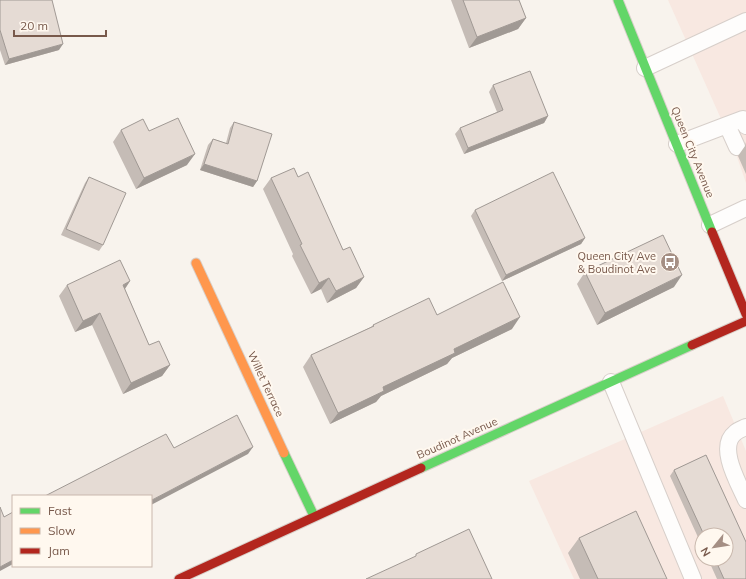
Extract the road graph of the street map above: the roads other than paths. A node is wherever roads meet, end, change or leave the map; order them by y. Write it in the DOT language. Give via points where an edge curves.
graph roads {
  1 [pos="618,0"];
  2 [pos="746,21"];
  3 [pos="645,68"];
  4 [pos="727,125"];
  5 [pos="746,126"];
  6 [pos="677,144"];
  7 [pos="737,147"];
  8 [pos="746,208"];
  9 [pos="710,225"];
  10 [pos="196,263"];
  11 [pos="746,314"];
  12 [pos="746,321"];
  13 [pos="611,382"];
  14 [pos="746,427"];
  15 [pos="746,500"];
  16 [pos="314,516"];
  17 [pos="179,579"];
  18 [pos="693,579"];
  1 -- 3 [label="street, Queen City Avenue"];
  2 -- 3 [label="lane"];
  3 -- 6 [label="street, Queen City Avenue"];
  4 -- 5 [label="lane" via="743,119"];
  4 -- 6 [label="lane"];
  4 -- 7 [label="lane"];
  6 -- 9 [label="street, Queen City Avenue"];
  8 -- 9 [label="lane"];
  9 -- 11 [label="street, Queen City Avenue"];
  10 -- 16 [label="street, Willet Terrace"];
  12 -- 13 [label="street, Boudinot Avenue"];
  13 -- 16 [label="street, Boudinot Avenue"];
  13 -- 18 [label="lane"];
  14 -- 15 [label="lane" via="734,433 727,455"];
  16 -- 17 [label="street, Boudinot Avenue"];
}
